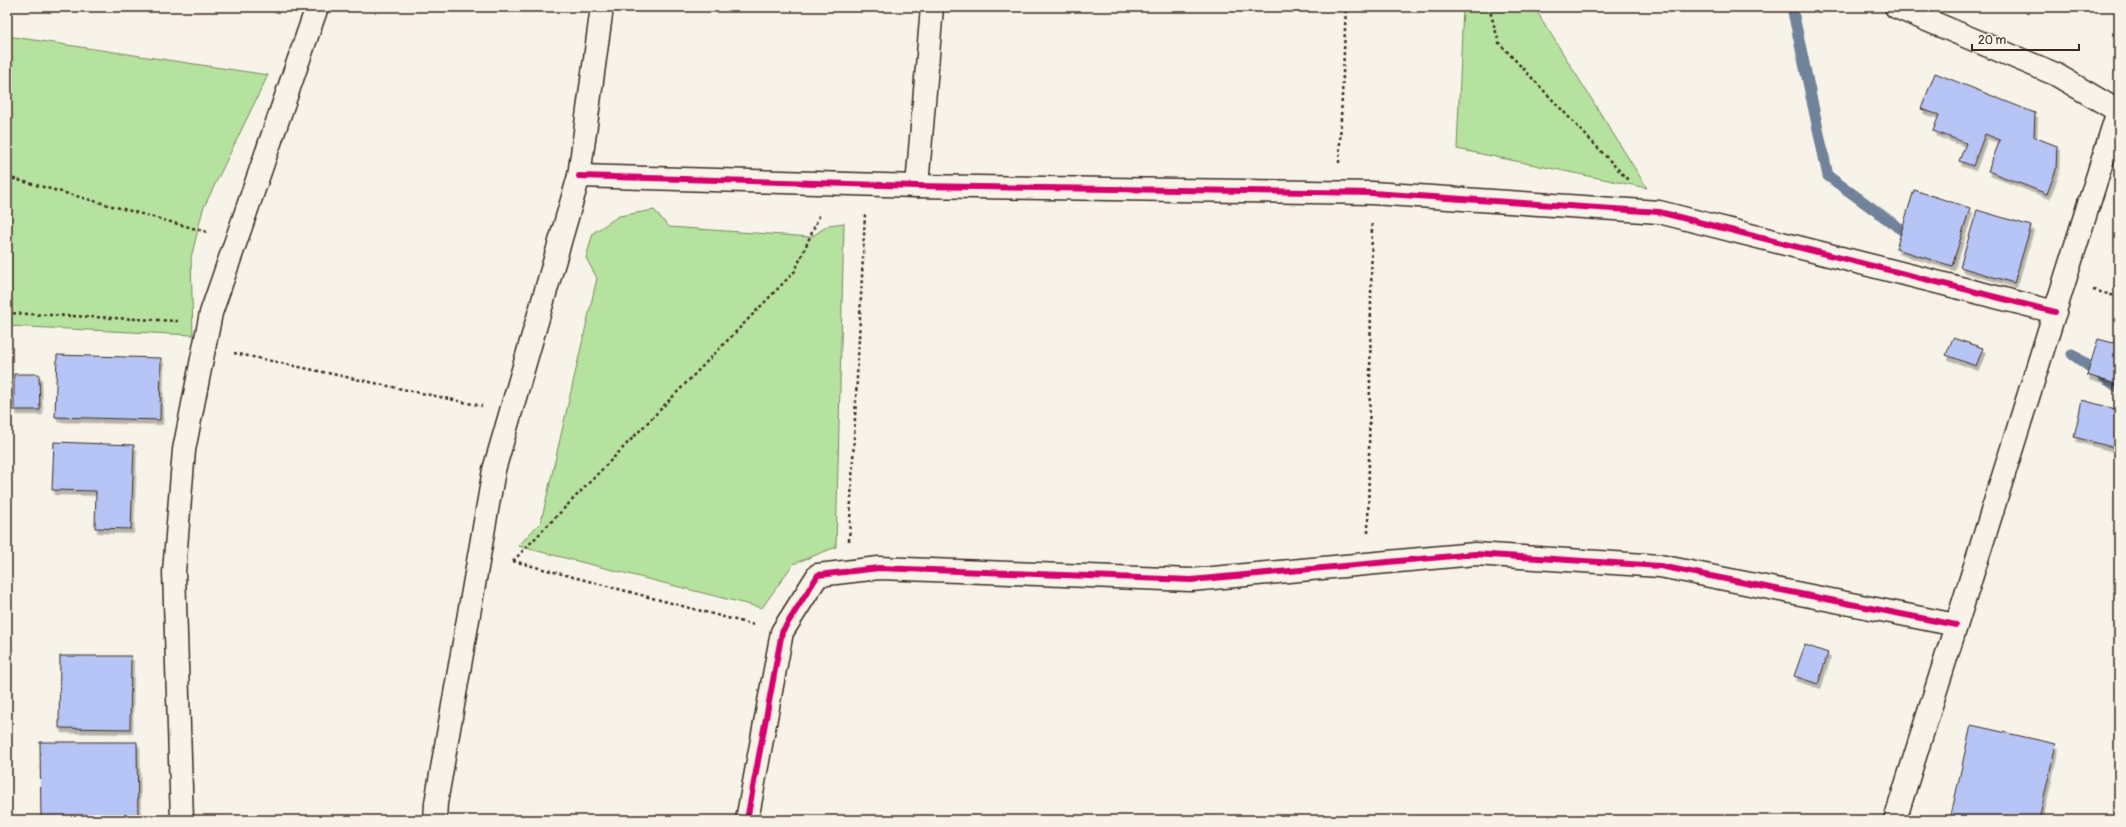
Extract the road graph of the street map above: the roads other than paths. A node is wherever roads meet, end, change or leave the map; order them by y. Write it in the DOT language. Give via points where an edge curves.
graph roads {
  1 [pos="317,7"];
  2 [pos="602,7"];
  3 [pos="932,7"];
  4 [pos="1896,7"];
  5 [pos="579,176"];
  6 [pos="917,186"];
  7 [pos="2054,312"];
  8 [pos="1956,625"];
  9 [pos="182,820"];
  10 [pos="435,820"];
  11 [pos="747,820"];
  12 [pos="1895,820"];
  1 -- 9 [label="street" via="209,322 184,450 174,572"];
  2 -- 5 [label="street"];
  3 -- 6 [label="street"];
  4 -- 7 [label="street" via="2055,74 2118,110"];
  5 -- 6 [label="street"];
  5 -- 10 [label="street" via="494,470"];
  6 -- 7 [label="street" via="1372,193 1659,212"];
  7 -- 8 [label="street"];
  8 -- 11 [label="street" via="1660,566 1475,554 1190,580 879,568 818,575 782,632"];
  8 -- 12 [label="street"];
}
